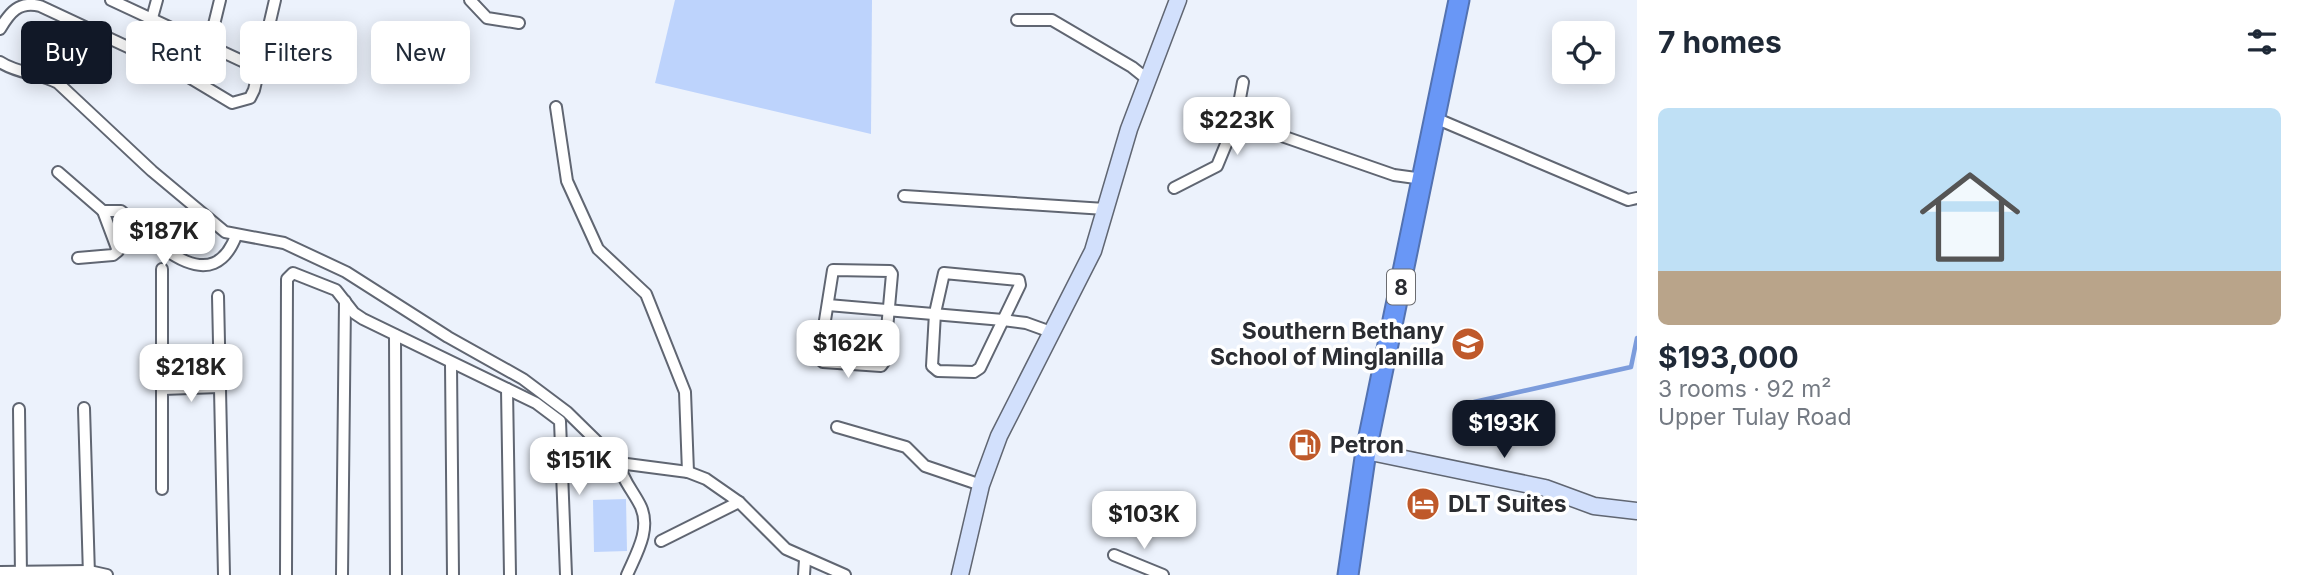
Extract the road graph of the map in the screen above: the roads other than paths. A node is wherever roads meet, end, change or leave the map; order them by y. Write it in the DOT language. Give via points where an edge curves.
graph roads {
  1 [pos="111,0"];
  2 [pos="157,0"];
  3 [pos="220,0"];
  4 [pos="275,0"];
  5 [pos="470,0"];
  6 [pos="1178,0"];
  7 [pos="1459,0"];
  8 [pos="152,18"];
  9 [pos="1017,20"];
  10 [pos="158,21"];
  11 [pos="215,21"];
  12 [pos="269,21"];
  13 [pos="519,23"];
  14 [pos="0,29"];
  15 [pos="0,62"];
  16 [pos="1147,79"];
  17 [pos="1242,82"];
  18 [pos="253,84"];
  19 [pos="556,107"];
  20 [pos="1435,118"];
  21 [pos="1236,120"];
  22 [pos="58,172"];
  23 [pos="1423,179"];
  24 [pos="1174,188"];
  25 [pos="904,196"];
  26 [pos="1637,198"];
  27 [pos="1105,209"];
  28 [pos="103,211"];
  29 [pos="236,236"];
  30 [pos="78,258"];
  31 [pos="162,269"];
  32 [pos="218,296"];
  33 [pos="345,302"];
  34 [pos="828,305"];
  35 [pos="891,311"];
  36 [pos="935,313"];
  37 [pos="1003,320"];
  38 [pos="1051,332"];
  39 [pos="395,335"];
  40 [pos="451,364"];
  41 [pos="219,387"];
  42 [pos="162,389"];
  43 [pos="507,389"];
  44 [pos="84,408"];
  45 [pos="19,409"];
  46 [pos="837,427"];
  47 [pos="1366,451"];
  48 [pos="619,463"];
  49 [pos="688,472"];
  50 [pos="981,485"];
  51 [pos="162,489"];
  52 [pos="739,502"];
  53 [pos="1637,511"];
  54 [pos="661,541"];
  55 [pos="1114,555"];
  56 [pos="805,560"];
  57 [pos="0,572"];
  58 [pos="21,573"];
  59 [pos="89,573"];
  60 [pos="107,575"];
  61 [pos="224,575"];
  62 [pos="286,575"];
  63 [pos="342,575"];
  64 [pos="396,575"];
  65 [pos="453,575"];
  66 [pos="510,575"];
  67 [pos="566,575"];
  68 [pos="627,575"];
  69 [pos="804,575"];
  70 [pos="845,575"];
  71 [pos="960,575"];
  72 [pos="1163,575"];
  73 [pos="1348,575"];
  1 -- 8 [label="street"];
  2 -- 8 [label="street"];
  3 -- 11 [label="street"];
  4 -- 12 [label="street"];
  5 -- 13 [label="street" via="487,18"];
  6 -- 16 [label="street"];
  7 -- 20 [label="highway, 8"];
  8 -- 10 [label="street"];
  9 -- 16 [label="street" via="1052,20"];
  14 -- 18 [label="street" via="15,9 40,6 177,70 232,103 250,98"];
  15 -- 29 [label="street" via="58,83 152,171 225,232"];
  16 -- 27 [label="street"];
  17 -- 21 [label="street"];
  19 -- 49 [label="street" via="567,181 598,249 646,294 685,392"];
  20 -- 23 [label="highway, 8"];
  20 -- 26 [label="street" via="1628,200"];
  21 -- 23 [label="street" via="1394,174"];
  21 -- 24 [label="street" via="1214,169"];
  22 -- 28 [label="street"];
  23 -- 47 [label="highway, 8"];
  25 -- 27 [label="street"];
  27 -- 38 [label="street" via="1093,251"];
  28 -- 29 [label="street" via="121,211 170,254 200,265 223,259"];
  28 -- 30 [label="street" via="118,251"];
  29 -- 48 [label="street" via="284,243 346,272 523,379 567,412"];
  31 -- 42 [label="street"];
  32 -- 41 [label="street"];
  33 -- 39 [label="street" via="354,313"];
  33 -- 62 [label="street" via="336,290 311,278 293,273 287,279"];
  33 -- 63 [label="street"];
  34 -- 35 [label="street"];
  34 -- 35 [label="street" via="833,270 890,271"];
  34 -- 35 [label="street" via="818,358 823,362 883,364"];
  35 -- 36 [label="street"];
  36 -- 37 [label="street"];
  36 -- 37 [label="street" via="932,366 938,371 978,370"];
  36 -- 37 [label="street" via="944,273 1018,278 1020,285"];
  37 -- 38 [label="street"];
  38 -- 50 [label="street" via="999,436"];
  39 -- 40 [label="street"];
  39 -- 64 [label="street"];
  40 -- 43 [label="street"];
  40 -- 65 [label="street"];
  41 -- 42 [label="street"];
  41 -- 61 [label="street"];
  42 -- 51 [label="street"];
  43 -- 66 [label="street"];
  43 -- 67 [label="street" via="560,421"];
  44 -- 59 [label="street"];
  45 -- 58 [label="street"];
  46 -- 50 [label="street" via="906,447 925,466"];
  47 -- 53 [label="street" via="1545,488 1594,506"];
  47 -- 73 [label="highway, 8"];
  48 -- 49 [label="street"];
  48 -- 68 [label="street" via="642,509 644,534"];
  49 -- 52 [label="street"];
  50 -- 71 [label="street"];
  52 -- 54 [label="street"];
  52 -- 56 [label="street" via="786,549"];
  55 -- 72 [label="street"];
  56 -- 69 [label="street"];
  56 -- 70 [label="street"];
  57 -- 58 [label="street"];
  58 -- 59 [label="street"];
  59 -- 60 [label="street"];
}
